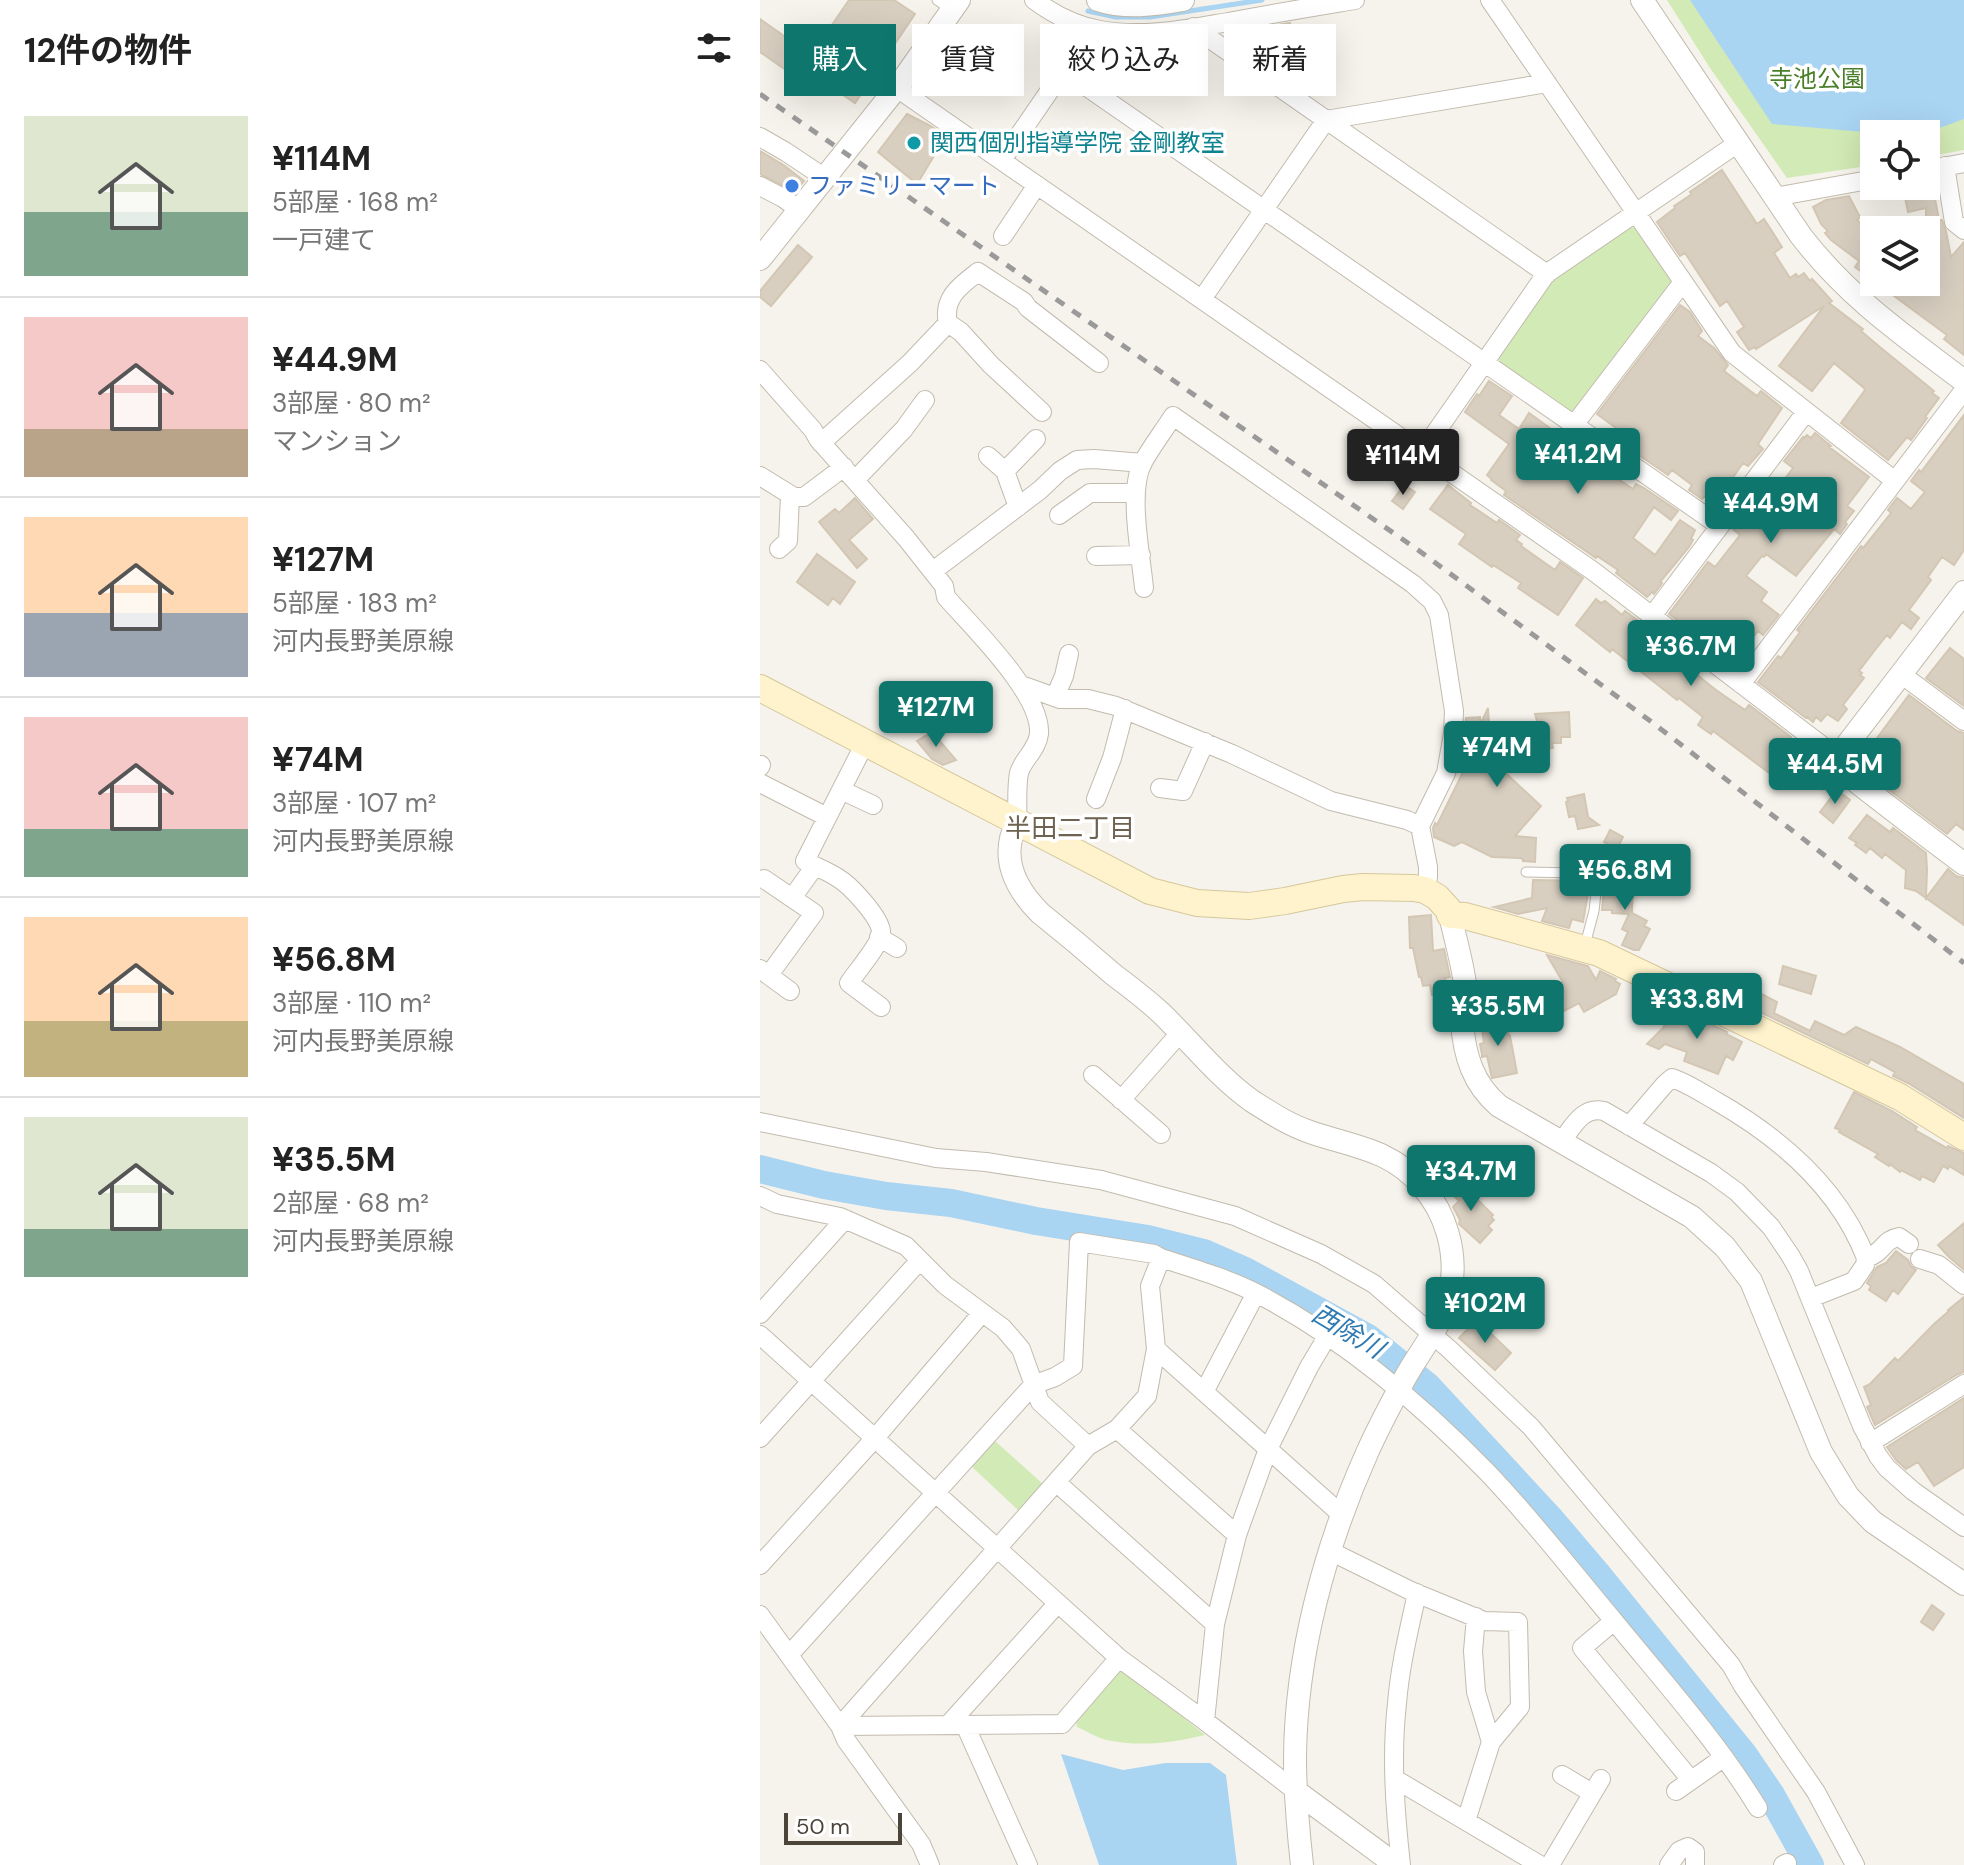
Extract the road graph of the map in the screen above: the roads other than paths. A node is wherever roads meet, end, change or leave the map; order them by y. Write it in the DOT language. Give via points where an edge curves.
graph roads {
  1 [pos="1034,0"];
  2 [pos="1098,0"];
  3 [pos="1183,0"];
  4 [pos="1355,0"];
  5 [pos="1490,0"];
  6 [pos="1642,0"];
  7 [pos="949,3"];
  8 [pos="1246,10"];
  9 [pos="1078,24"];
  10 [pos="1202,24"];
  11 [pos="1208,37"];
  12 [pos="1547,83"];
  13 [pos="897,88"];
  14 [pos="1047,96"];
  15 [pos="1100,96"];
  16 [pos="1326,120"];
  17 [pos="760,137"];
  18 [pos="1738,143"];
  19 [pos="1002,160"];
  20 [pos="1964,163"];
  21 [pos="1940,167"];
  22 [pos="825,178"];
  23 [pos="1860,182"];
  24 [pos="1940,182"];
  25 [pos="1037,185"];
  26 [pos="760,186"];
  27 [pos="1775,197"];
  28 [pos="800,210"];
  29 [pos="1263,210"];
  30 [pos="1635,213"];
  31 [pos="1964,230"];
  32 [pos="1003,236"];
  33 [pos="760,259"];
  34 [pos="1547,274"];
  35 [pos="1683,282"];
  36 [pos="1202,299"];
  37 [pos="948,323"];
  38 [pos="1099,363"];
  39 [pos="1484,363"];
  40 [pos="760,370"];
  41 [pos="1964,381"];
  42 [pos="1964,390"];
  43 [pos="925,400"];
  44 [pos="1042,412"];
  45 [pos="1806,412"];
  46 [pos="1574,425"];
  47 [pos="1036,439"];
  48 [pos="821,443"];
  49 [pos="1422,452"];
  50 [pos="988,456"];
  51 [pos="1143,463"];
  52 [pos="1005,471"];
  53 [pos="850,474"];
  54 [pos="760,476"];
  55 [pos="1895,481"];
  56 [pos="1136,493"];
  57 [pos="790,495"];
  58 [pos="1018,507"];
  59 [pos="1059,515"];
  60 [pos="1720,526"];
  61 [pos="779,549"];
  62 [pos="1141,555"];
  63 [pos="1096,556"];
  64 [pos="933,571"];
  65 [pos="1144,588"];
  66 [pos="1964,592"];
  67 [pos="1652,616"];
  68 [pos="1069,654"];
  69 [pos="1901,674"];
  70 [pos="1741,684"];
  71 [pos="1021,685"];
  72 [pos="760,688"];
  73 [pos="1055,697"];
  74 [pos="1125,709"];
  75 [pos="1964,721"];
  76 [pos="1205,742"];
  77 [pos="865,743"];
  78 [pos="1837,757"];
  79 [pos="760,783"];
  80 [pos="1160,788"];
  81 [pos="841,790"];
  82 [pos="1096,799"];
  83 [pos="873,805"];
  84 [pos="827,817"];
  85 [pos="1017,823"];
  86 [pos="1420,826"];
  87 [pos="1964,864"];
  88 [pos="815,866"];
  89 [pos="1526,872"];
  90 [pos="1598,874"];
  91 [pos="1631,874"];
  92 [pos="764,879"];
  93 [pos="1425,890"];
  94 [pos="792,898"];
  95 [pos="1450,915"];
  96 [pos="879,937"];
  97 [pos="897,948"];
  98 [pos="1584,949"];
  99 [pos="764,972"];
  100 [pos="790,991"];
  101 [pos="881,1007"];
  102 [pos="1180,1033"];
  103 [pos="1093,1075"];
  104 [pos="1121,1100"];
  105 [pos="760,1122"];
  106 [pos="1629,1126"];
  107 [pos="1161,1134"];
  108 [pos="1964,1137"];
  109 [pos="1561,1142"];
  110 [pos="760,1196"];
  111 [pos="845,1219"];
  112 [pos="1161,1258"];
  113 [pos="1866,1258"];
  114 [pos="920,1260"];
  115 [pos="1964,1285"];
  116 [pos="1256,1293"];
  117 [pos="1811,1298"];
  118 [pos="982,1313"];
  119 [pos="760,1314"];
  120 [pos="760,1335"];
  121 [pos="1328,1335"];
  122 [pos="1430,1337"];
  123 [pos="1156,1349"];
  124 [pos="812,1382"];
  125 [pos="1964,1384"];
  126 [pos="1033,1385"];
  127 [pos="1401,1387"];
  128 [pos="1204,1392"];
  129 [pos="1117,1429"];
  130 [pos="760,1438"];
  131 [pos="875,1438"];
  132 [pos="1870,1443"];
  133 [pos="1088,1446"];
  134 [pos="1268,1449"];
  135 [pos="1056,1482"];
  136 [pos="935,1492"];
  137 [pos="1342,1515"];
  138 [pos="1964,1527"];
  139 [pos="1237,1535"];
  140 [pos="998,1548"];
  141 [pos="1330,1551"];
  142 [pos="760,1565"];
  143 [pos="1964,1584"];
  144 [pos="1417,1593"];
  145 [pos="1058,1603"];
  146 [pos="760,1615"];
  147 [pos="1476,1617"];
  148 [pos="1614,1621"];
  149 [pos="1215,1624"];
  150 [pos="789,1655"];
  151 [pos="1119,1658"];
  152 [pos="1205,1721"];
  153 [pos="956,1725"];
  154 [pos="840,1726"];
  155 [pos="1491,1742"];
  156 [pos="1723,1758"];
  157 [pos="1562,1775"];
  158 [pos="1395,1779"];
  159 [pos="1297,1792"];
  160 [pos="1758,1808"];
  161 [pos="1466,1821"];
  162 [pos="930,1865"];
  163 [pos="1028,1865"];
  164 [pos="1302,1865"];
  165 [pos="1398,1865"];
  166 [pos="1540,1865"];
  167 [pos="1550,1865"];
  168 [pos="1669,1865"];
  169 [pos="1695,1865"];
  170 [pos="1855,1865"];
  1 -- 9 [label="street"];
  2 -- 3 [label="street" via="1133,5"];
  4 -- 8 [label="street"];
  5 -- 12 [label="street"];
  6 -- 18 [label="street"];
  7 -- 13 [label="street"];
  8 -- 10 [label="street"];
  11 -- 16 [label="street"];
  12 -- 16 [label="street"];
  12 -- 30 [label="street"];
  13 -- 19 [label="street"];
  13 -- 22 [label="street"];
  14 -- 19 [label="street"];
  15 -- 29 [label="street"];
  16 -- 29 [label="street"];
  16 -- 34 [label="street"];
  17 -- 22 [label="street"];
  18 -- 27 [label="street"];
  18 -- 30 [label="street"];
  19 -- 25 [label="street"];
  20 -- 21 [label="street"];
  22 -- 28 [label="street"];
  23 -- 27 [label="street"];
  24 -- 31 [label="street" via="1954,222"];
  25 -- 32 [label="street"];
  25 -- 36 [label="street"];
  26 -- 28 [label="street"];
  27 -- 41 [label="street" via="1838,280"];
  28 -- 33 [label="street"];
  29 -- 36 [label="street"];
  29 -- 39 [label="street"];
  30 -- 34 [label="street"];
  30 -- 35 [label="street"];
  34 -- 39 [label="street"];
  35 -- 45 [label="street" via="1732,353"];
  35 -- 46 [label="street"];
  36 -- 49 [label="street"];
  37 -- 38 [label="street" via="952,295 978,272"];
  37 -- 44 [label="street"];
  37 -- 48 [label="street"];
  39 -- 46 [label="street"];
  39 -- 49 [label="street"];
  40 -- 48 [label="street"];
  42 -- 55 [label="street"];
  43 -- 53 [label="street" via="904,429"];
  45 -- 55 [label="street"];
  45 -- 60 [label="street"];
  46 -- 60 [label="street"];
  47 -- 52 [label="street"];
  48 -- 53 [label="street"];
  49 -- 67 [label="street"];
  50 -- 52 [label="street"];
  51 -- 56 [label="street"];
  51 -- 58 [label="street" via="1077,460"];
  51 -- 86 [label="street" via="1173,416 1432,601 1439,615 1453,734 1446,773"];
  52 -- 58 [label="street"];
  53 -- 57 [label="street" via="804,497"];
  53 -- 64 [label="street"];
  54 -- 57 [label="street"];
  55 -- 70 [label="street"];
  56 -- 59 [label="street" via="1090,493"];
  56 -- 62 [label="street"];
  57 -- 61 [label="street" via="788,541"];
  58 -- 64 [label="street"];
  60 -- 67 [label="street"];
  62 -- 63 [label="street"];
  62 -- 65 [label="street"];
  64 -- 71 [label="street" via="946,597"];
  66 -- 69 [label="street"];
  67 -- 70 [label="street"];
  68 -- 73 [label="street"];
  69 -- 75 [label="street"];
  69 -- 78 [label="street"];
  70 -- 78 [label="street"];
  71 -- 73 [label="street"];
  71 -- 85 [label="street" via="1039,732 1019,776"];
  72 -- 77 [label="main road"];
  73 -- 74 [label="street"];
  74 -- 76 [label="street"];
  74 -- 82 [label="street"];
  76 -- 80 [label="street" via="1183,791"];
  76 -- 86 [label="street" via="1331,801"];
  77 -- 81 [label="street"];
  77 -- 85 [label="main road"];
  78 -- 87 [label="street" via="1833,763"];
  79 -- 84 [label="street"];
  81 -- 83 [label="street"];
  81 -- 84 [label="street"];
  84 -- 88 [label="street" via="805,861"];
  85 -- 93 [label="main road" via="1150,891 1197,903 1249,906 1363,887"];
  85 -- 102 [label="street" via="1010,857 1025,897"];
  86 -- 93 [label="street" via="1428,867"];
  88 -- 94 [label="street"];
  88 -- 96 [label="street" via="850,876 881,930"];
  89 -- 90 [label="lane"];
  90 -- 91 [label="lane"];
  90 -- 98 [label="lane"];
  92 -- 94 [label="street"];
  93 -- 95 [label="main road"];
  94 -- 99 [label="street" via="814,913"];
  95 -- 98 [label="main road"];
  95 -- 109 [label="street" via="1465,984 1462,1020 1475,1079 1499,1106"];
  96 -- 97 [label="street"];
  96 -- 101 [label="street" via="842,979"];
  98 -- 108 [label="main road" via="1838,1066"];
  99 -- 100 [label="street"];
  102 -- 104 [label="street"];
  102 -- 122 [label="street" via="1235,1087 1283,1121 1372,1150 1425,1188 1441,1215 1453,1259 1451,1289"];
  103 -- 104 [label="street"];
  104 -- 107 [label="street"];
  105 -- 122 [label="street" via="936,1158 1101,1180 1235,1216 1374,1284"];
  106 -- 109 [label="street" via="1598,1109 1585,1112"];
  106 -- 113 [label="street" via="1665,1084 1677,1079 1750,1121 1794,1156 1838,1207"];
  106 -- 117 [label="street" via="1737,1192 1780,1239"];
  109 -- 143 [label="street" via="1692,1217 1725,1247 1751,1281 1821,1452 1848,1496 1873,1522"];
  110 -- 111 [label="street"];
  111 -- 114 [label="street" via="906,1246"];
  111 -- 119 [label="street"];
  112 -- 116 [label="street"];
  112 -- 123 [label="street" via="1150,1286"];
  112 -- 126 [label="street" via="1079,1242 1073,1366"];
  113 -- 115 [label="street" via="1899,1237"];
  113 -- 117 [label="street" via="1854,1281"];
  114 -- 118 [label="street"];
  114 -- 124 [label="street"];
  116 -- 121 [label="street"];
  116 -- 128 [label="street"];
  117 -- 132 [label="street"];
  118 -- 126 [label="street" via="1021,1349"];
  118 -- 131 [label="street"];
  120 -- 124 [label="street"];
  121 -- 127 [label="street"];
  121 -- 134 [label="street"];
  122 -- 127 [label="street"];
  122 -- 170 [label="street" via="1531,1427 1731,1665 1816,1792"];
  123 -- 128 [label="street"];
  123 -- 129 [label="street" via="1147,1396"];
  124 -- 130 [label="street"];
  124 -- 131 [label="street"];
  125 -- 132 [label="street"];
  126 -- 133 [label="street" via="1040,1402"];
  126 -- 136 [label="street"];
  127 -- 137 [label="street"];
  127 -- 148 [label="street" via="1531,1520"];
  128 -- 134 [label="street"];
  129 -- 133 [label="street"];
  129 -- 139 [label="street"];
  131 -- 136 [label="street"];
  131 -- 142 [label="street"];
  132 -- 138 [label="street" via="1900,1480"];
  133 -- 135 [label="street"];
  134 -- 137 [label="street"];
  134 -- 139 [label="street"];
  135 -- 140 [label="street"];
  135 -- 149 [label="street"];
  136 -- 140 [label="street"];
  136 -- 150 [label="street"];
  137 -- 141 [label="street"];
  139 -- 149 [label="street"];
  140 -- 145 [label="street"];
  140 -- 154 [label="street"];
  141 -- 144 [label="street"];
  141 -- 159 [label="street" via="1305,1660 1295,1756"];
  144 -- 147 [label="street"];
  144 -- 158 [label="street" via="1396,1705"];
  145 -- 151 [label="street"];
  145 -- 153 [label="street"];
  146 -- 150 [label="street"];
  147 -- 155 [label="street" via="1476,1692"];
  147 -- 155 [label="street" via="1518,1622 1520,1707"];
  148 -- 156 [label="street"];
  148 -- 156 [label="street" via="1582,1648 1683,1786"];
  149 -- 152 [label="street"];
  150 -- 154 [label="street"];
  151 -- 152 [label="street"];
  151 -- 153 [label="street" via="1062,1724"];
  152 -- 159 [label="street"];
  153 -- 154 [label="street"];
  153 -- 163 [label="street"];
  154 -- 162 [label="street"];
  155 -- 161 [label="street"];
  156 -- 160 [label="street"];
  157 -- 167 [label="street" via="1596,1786"];
  158 -- 161 [label="street"];
  158 -- 165 [label="street"];
  159 -- 164 [label="street"];
  159 -- 165 [label="street"];
  161 -- 166 [label="street"];
  168 -- 169 [label="street" via="1688,1847 1695,1852"];
}
